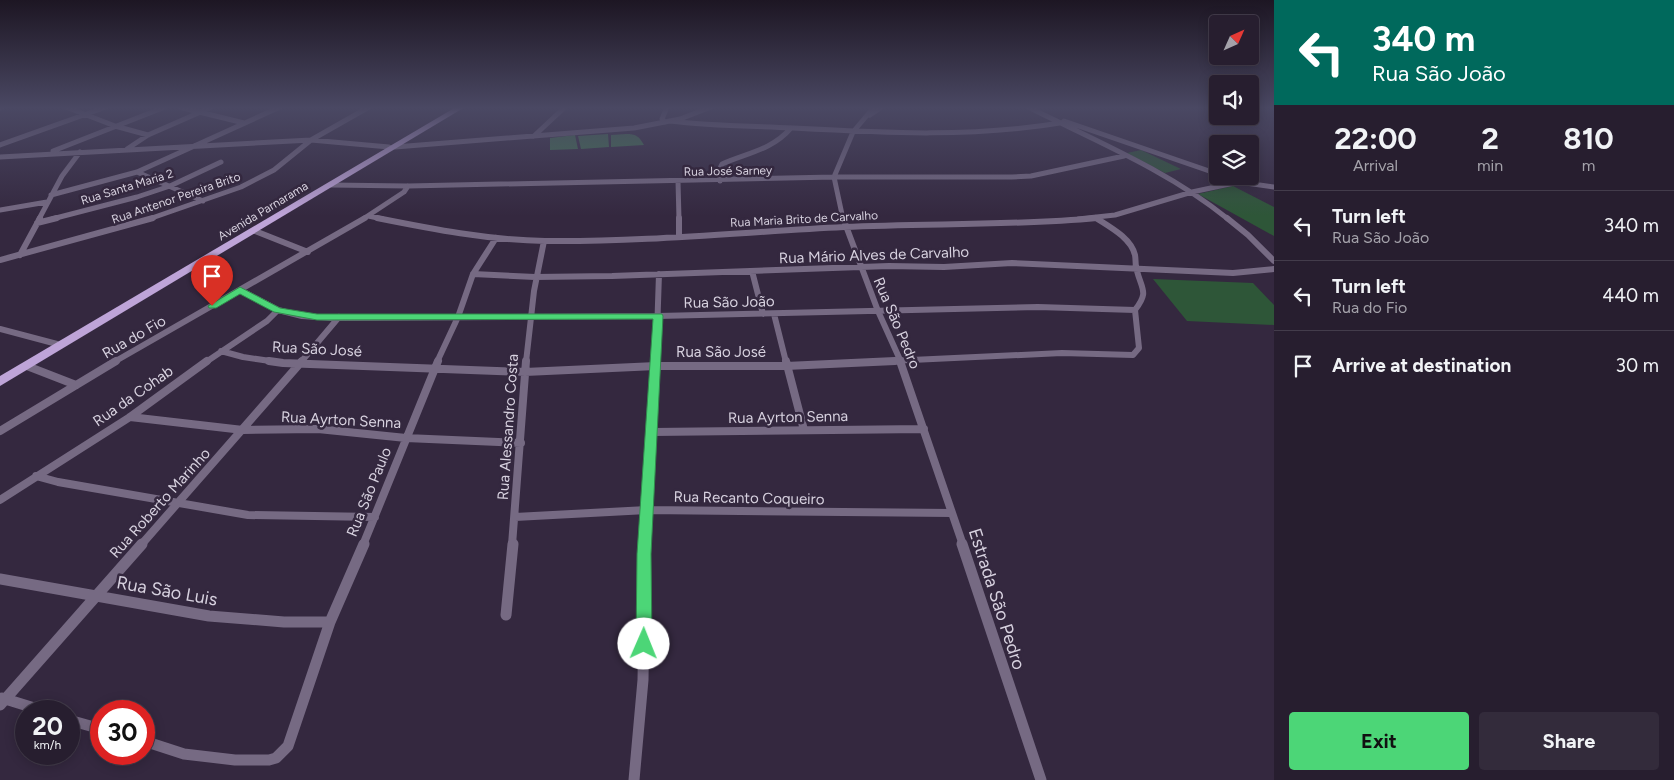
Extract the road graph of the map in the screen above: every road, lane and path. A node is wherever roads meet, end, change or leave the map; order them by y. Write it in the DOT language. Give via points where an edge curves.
graph roads {
  1 [pos="72,143"];
  2 [pos="136,143"];
  3 [pos="201,143"];
  4 [pos="246,143"];
  5 [pos="307,143"];
  6 [pos="364,143"];
  7 [pos="398,143"];
  8 [pos="430,143"];
  9 [pos="775,143"];
  10 [pos="848,143"];
  11 [pos="1099,143"];
  12 [pos="1129,143"];
  13 [pos="196,146"];
  14 [pos="394,146"];
  15 [pos="126,150"];
  16 [pos="80,152"];
  17 [pos="49,153"];
  18 [pos="1124,156"];
  19 [pos="0,158"];
  20 [pos="222,162"];
  21 [pos="1209,171"];
  22 [pos="137,172"];
  23 [pos="834,178"];
  24 [pos="678,181"];
  25 [pos="720,181"];
  26 [pos="330,184"];
  27 [pos="1225,185"];
  28 [pos="1259,185"];
  29 [pos="170,186"];
  30 [pos="408,186"];
  31 [pos="1274,187"];
  32 [pos="1192,192"];
  33 [pos="51,195"];
  34 [pos="203,201"];
  35 [pos="47,202"];
  36 [pos="0,210"];
  37 [pos="368,216"];
  38 [pos="1096,218"];
  39 [pos="36,223"];
  40 [pos="845,227"];
  41 [pos="253,230"];
  42 [pos="680,237"];
  43 [pos="496,238"];
  44 [pos="544,241"];
  45 [pos="308,252"];
  46 [pos="20,255"];
  47 [pos="0,260"];
  48 [pos="1274,261"];
  49 [pos="861,268"];
  50 [pos="1136,269"];
  51 [pos="1274,269"];
  52 [pos="752,271"];
  53 [pos="473,274"];
  54 [pos="659,274"];
  55 [pos="535,276"];
  56 [pos="240,290"];
  57 [pos="278,310"];
  58 [pos="1135,310"];
  59 [pos="878,311"];
  60 [pos="763,314"];
  61 [pos="774,314"];
  62 [pos="658,316"];
  63 [pos="339,317"];
  64 [pos="458,317"];
  65 [pos="529,317"];
  66 [pos="0,329"];
  67 [pos="59,345"];
  68 [pos="221,351"];
  69 [pos="901,362"];
  70 [pos="300,363"];
  71 [pos="27,366"];
  72 [pos="656,366"];
  73 [pos="786,366"];
  74 [pos="434,369"];
  75 [pos="525,372"];
  76 [pos="0,377"];
  77 [pos="0,382"];
  78 [pos="76,385"];
  79 [pos="130,417"];
  80 [pos="924,428"];
  81 [pos="243,430"];
  82 [pos="804,430"];
  83 [pos="0,431"];
  84 [pos="653,432"];
  85 [pos="406,438"];
  86 [pos="521,443"];
  87 [pos="36,476"];
  88 [pos="0,500"];
  89 [pos="179,502"];
  90 [pos="647,510"];
  91 [pos="952,513"];
  92 [pos="375,517"];
  93 [pos="516,517"];
  94 [pos="0,579"];
  95 [pos="97,595"];
  96 [pos="506,615"];
  97 [pos="330,622"];
  98 [pos="2,700"];
  99 [pos="15,703"];
  100 [pos="155,745"];
  101 [pos="634,780"];
  102 [pos="1041,780"];
  1 -- 17 [label="street"];
  2 -- 15 [label="street"];
  3 -- 13 [label="street"];
  4 -- 13 [label="street"];
  5 -- 34 [label="street, Rua Antenor Pereira Brito" via="257,180"];
  6 -- 14 [label="street"];
  7 -- 14 [label="main road, Avenida Parnarama"];
  8 -- 14 [label="street"];
  9 -- 25 [label="street" via="722,164"];
  10 -- 23 [label="street"];
  11 -- 18 [label="street"];
  12 -- 21 [label="street"];
  13 -- 15 [label="street"];
  13 -- 22 [label="street"];
  14 -- 26 [label="main road, Avenida Parnarama"];
  15 -- 16 [label="street"];
  16 -- 17 [label="street"];
  16 -- 33 [label="street"];
  17 -- 19 [label="street"];
  18 -- 23 [label="street, Rua José Sarney" via="1031,176"];
  18 -- 32 [label="street"];
  20 -- 29 [label="street, Rua Santa Maria 2"];
  22 -- 29 [label="street"];
  22 -- 33 [label="street"];
  23 -- 25 [label="street, Rua José Sarney"];
  23 -- 40 [label="street, Rua São Pedro"];
  24 -- 25 [label="street, Rua José Sarney"];
  24 -- 30 [label="street, Rua José Sarney"];
  24 -- 42 [label="street"];
  26 -- 30 [label="street, Rua José Sarney"];
  26 -- 41 [label="main road, Avenida Parnarama"];
  27 -- 32 [label="street, Rua Maria Brito de Carvalho"];
  28 -- 31 [label="street"];
  29 -- 34 [label="street"];
  29 -- 39 [label="street, Rua Santa Maria 2"];
  30 -- 37 [label="street, Rua do Fio"];
  32 -- 38 [label="street, Rua Maria Brito de Carvalho"];
  32 -- 48 [label="street" via="1242,230"];
  33 -- 35 [label="street"];
  34 -- 46 [label="street, Rua Antenor Pereira Brito" via="138,223"];
  35 -- 36 [label="street"];
  35 -- 39 [label="street"];
  37 -- 43 [label="street, Rua Maria Brito de Carvalho"];
  37 -- 45 [label="street, Rua do Fio"];
  38 -- 40 [label="street, Rua Maria Brito de Carvalho"];
  38 -- 50 [label="street" via="1125,240 1134,252"];
  39 -- 46 [label="street"];
  40 -- 42 [label="street, Rua Maria Brito de Carvalho"];
  40 -- 49 [label="street, Rua São Pedro"];
  41 -- 45 [label="street"];
  41 -- 67 [label="main road, Avenida Parnarama"];
  42 -- 44 [label="street, Rua Maria Brito de Carvalho"];
  43 -- 44 [label="street, Rua Maria Brito de Carvalho"];
  43 -- 53 [label="street, Rua São Paulo"];
  44 -- 55 [label="street, Rua Alessandro Costa"];
  45 -- 56 [label="street, Rua do Fio"];
  46 -- 47 [label="street, Rua Antenor Pereira Brito"];
  49 -- 50 [label="street, Rua Mário Alves de Carvalho" via="944,268 1012,263"];
  49 -- 52 [label="street, Rua Mário Alves de Carvalho"];
  49 -- 59 [label="street, Rua São Pedro"];
  50 -- 51 [label="street, Rua Mário Alves de Carvalho" via="1233,273"];
  50 -- 58 [label="street" via="1145,288 1145,298"];
  52 -- 54 [label="street, Rua Mário Alves de Carvalho"];
  52 -- 60 [label="street"];
  53 -- 55 [label="street, Rua Mário Alves de Carvalho"];
  53 -- 64 [label="street, Rua São Paulo"];
  54 -- 55 [label="street, Rua Mário Alves de Carvalho"];
  54 -- 62 [label="street"];
  55 -- 65 [label="street, Rua Alessandro Costa"];
  56 -- 57 [label="street, Rua São João"];
  56 -- 78 [label="street, Rua do Fio"];
  57 -- 63 [label="street, Rua São João" via="317,317"];
  57 -- 68 [label="street, Rua da Cohab" via="267,321"];
  58 -- 59 [label="street, Rua São João" via="1038,307"];
  58 -- 69 [label="street, Rua São José" via="1140,348 1133,355 1062,353"];
  59 -- 61 [label="street, Rua São João"];
  59 -- 69 [label="street, Rua São Pedro"];
  60 -- 61 [label="street, Rua São João"];
  60 -- 62 [label="street, Rua São João"];
  61 -- 73 [label="street"];
  62 -- 65 [label="street, Rua São João"];
  62 -- 72 [label="street"];
  63 -- 64 [label="street, Rua São João"];
  63 -- 70 [label="street, Rua Roberto Marinho"];
  64 -- 65 [label="street, Rua São João"];
  64 -- 74 [label="street, Rua São Paulo"];
  65 -- 75 [label="street, Rua Alessandro Costa"];
  66 -- 67 [label="street"];
  67 -- 71 [label="main road, Avenida Parnarama"];
  67 -- 76 [label="main road, Avenida Parnarama"];
  68 -- 70 [label="street, Rua São José" via="265,361"];
  68 -- 79 [label="street, Rua da Cohab"];
  69 -- 73 [label="street, Rua São José"];
  69 -- 80 [label="street, Rua São Pedro"];
  70 -- 74 [label="street, Rua São José"];
  70 -- 81 [label="street, Rua Roberto Marinho"];
  71 -- 77 [label="main road, Avenida Parnarama"];
  71 -- 78 [label="street"];
  72 -- 73 [label="street, Rua São José"];
  72 -- 75 [label="street, Rua São José"];
  72 -- 84 [label="street"];
  73 -- 82 [label="street"];
  74 -- 75 [label="street, Rua São José"];
  74 -- 85 [label="street, Rua São Paulo"];
  75 -- 86 [label="street, Rua Alessandro Costa"];
  78 -- 83 [label="street, Rua do Fio"];
  79 -- 81 [label="street, Rua Ayrton Senna"];
  79 -- 87 [label="street, Rua da Cohab"];
  80 -- 82 [label="street, Rua Ayrton Senna"];
  80 -- 91 [label="street, Estrada São Pedro"];
  81 -- 85 [label="street, Rua Ayrton Senna" via="318,430"];
  81 -- 89 [label="street, Rua Roberto Marinho"];
  82 -- 84 [label="street, Rua Ayrton Senna"];
  84 -- 90 [label="street"];
  85 -- 86 [label="street, Rua Ayrton Senna"];
  85 -- 92 [label="street, Rua São Paulo"];
  86 -- 93 [label="street, Rua Alessandro Costa"];
  87 -- 88 [label="street, Rua da Cohab"];
  87 -- 89 [label="street"];
  89 -- 92 [label="street" via="248,515"];
  89 -- 95 [label="street, Rua Roberto Marinho"];
  90 -- 91 [label="street, Rua Recanto Coqueiro"];
  90 -- 93 [label="street, Rua Recanto Coqueiro"];
  90 -- 101 [label="street" via="643,680"];
  91 -- 102 [label="street, Estrada São Pedro"];
  92 -- 97 [label="street, Rua São Paulo"];
  93 -- 96 [label="street, Rua Alessandro Costa"];
  94 -- 95 [label="street, Rua São Luis"];
  95 -- 97 [label="street, Rua São Luis" via="232,619"];
  95 -- 98 [label="street, Rua Roberto Marinho"];
  97 -- 100 [label="street, Rua São Paulo" via="288,746 276,758 235,760 184,754"];
  98 -- 99 [label="street"];
}
